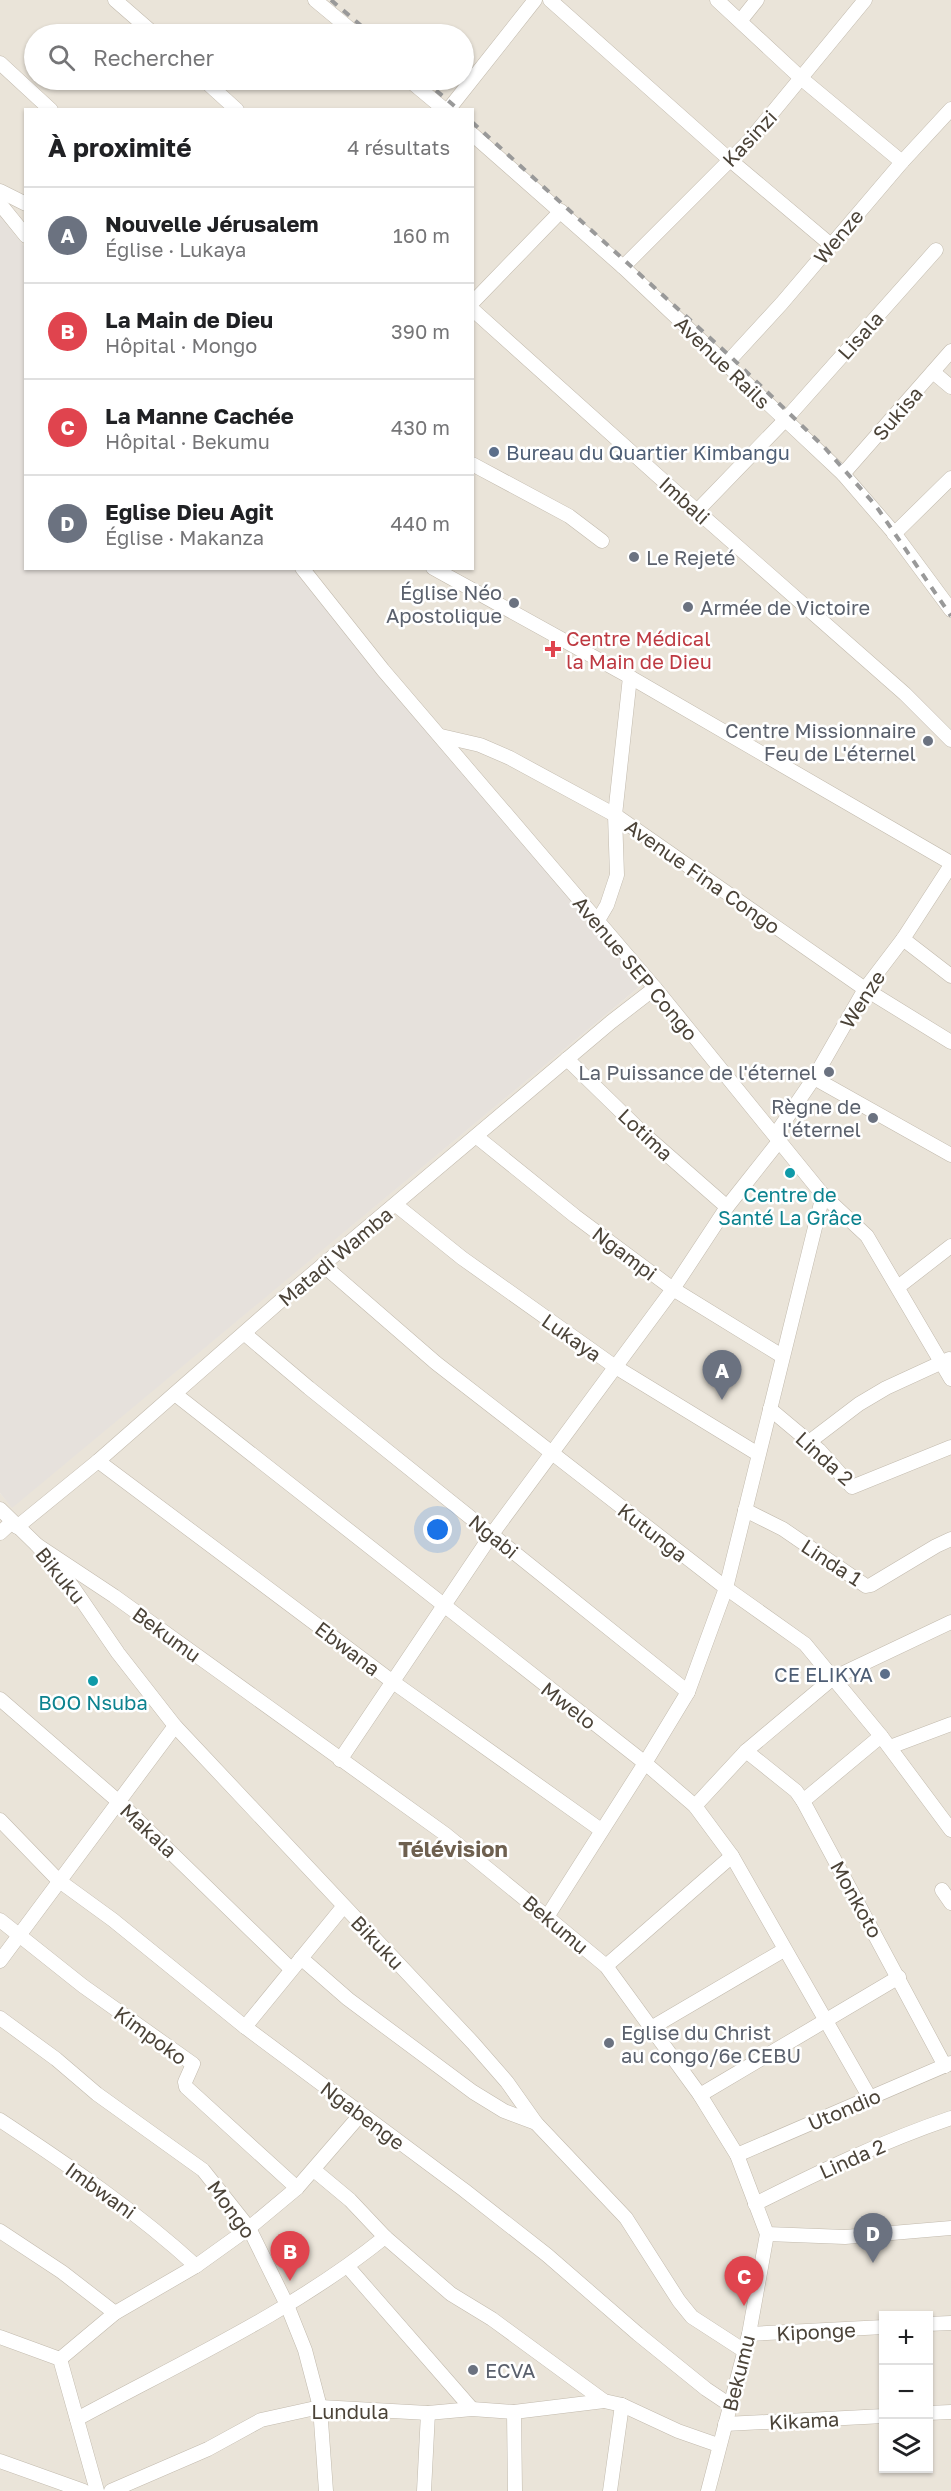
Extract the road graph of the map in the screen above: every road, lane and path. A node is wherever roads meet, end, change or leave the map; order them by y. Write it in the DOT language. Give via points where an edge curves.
graph roads {
  1 [pos="115,0"];
  2 [pos="315,0"];
  3 [pos="550,0"];
  4 [pos="717,0"];
  5 [pos="757,0"];
  6 [pos="866,0"];
  7 [pos="531,2"];
  8 [pos="741,20"];
  9 [pos="143,24"];
  10 [pos="344,24"];
  11 [pos="0,63"];
  12 [pos="474,74"];
  13 [pos="802,79"];
  14 [pos="24,85"];
  15 [pos="29,90"];
  16 [pos="215,90"];
  17 [pos="421,90"];
  18 [pos="462,90"];
  19 [pos="49,108"];
  20 [pos="235,108"];
  21 [pos="444,108"];
  22 [pos="448,108"];
  23 [pos="951,109"];
  24 [pos="474,136"];
  25 [pos="729,160"];
  26 [pos="902,162"];
  27 [pos="0,191"];
  28 [pos="24,203"];
  29 [pos="0,204"];
  30 [pos="561,211"];
  31 [pos="24,234"];
  32 [pos="831,245"];
  33 [pos="936,250"];
  34 [pos="622,267"];
  35 [pos="474,301"];
  36 [pos="474,311"];
  37 [pos="951,351"];
  38 [pos="726,364"];
  39 [pos="933,372"];
  40 [pos="951,387"];
  41 [pos="784,421"];
  42 [pos="474,465"];
  43 [pos="843,474"];
  44 [pos="951,478"];
  45 [pos="697,511"];
  46 [pos="894,534"];
  47 [pos="602,541"];
  48 [pos="305,570"];
  49 [pos="437,570"];
  50 [pos="951,610"];
  51 [pos="630,677"];
  52 [pos="441,736"];
  53 [pos="951,740"];
  54 [pos="615,815"];
  55 [pos="951,864"];
  56 [pos="597,922"];
  57 [pos="903,939"];
  58 [pos="951,976"];
  59 [pos="655,988"];
  60 [pos="865,989"];
  61 [pos="951,1042"];
  62 [pos="567,1059"];
  63 [pos="814,1078"];
  64 [pos="477,1137"];
  65 [pos="778,1138"];
  66 [pos="951,1155"];
  67 [pos="823,1195"];
  68 [pos="396,1204"];
  69 [pos="727,1207"];
  70 [pos="951,1246"];
  71 [pos="323,1265"];
  72 [pos="898,1287"];
  73 [pos="673,1289"];
  74 [pos="245,1334"];
  75 [pos="782,1356"];
  76 [pos="947,1361"];
  77 [pos="614,1366"];
  78 [pos="951,1379"];
  79 [pos="175,1394"];
  80 [pos="770,1409"];
  81 [pos="809,1442"];
  82 [pos="951,1447"];
  83 [pos="550,1452"];
  84 [pos="758,1454"];
  85 [pos="98,1461"];
  86 [pos="0,1509"];
  87 [pos="745,1509"];
  88 [pos="14,1525"];
  89 [pos="0,1533"];
  90 [pos="492,1534"];
  91 [pos="951,1539"];
  92 [pos="37,1545"];
  93 [pos="726,1588"];
  94 [pos="444,1608"];
  95 [pos="951,1622"];
  96 [pos="833,1678"];
  97 [pos="393,1682"];
  98 [pos="688,1692"];
  99 [pos="0,1699"];
  100 [pos="951,1724"];
  101 [pos="175,1726"];
  102 [pos="881,1736"];
  103 [pos="890,1747"];
  104 [pos="746,1751"];
  105 [pos="340,1760"];
  106 [pos="645,1764"];
  107 [pos="803,1801"];
  108 [pos="119,1802"];
  109 [pos="695,1806"];
  110 [pos="0,1820"];
  111 [pos="601,1830"];
  112 [pos="951,1830"];
  113 [pos="732,1856"];
  114 [pos="58,1880"];
  115 [pos="942,1890"];
  116 [pos="951,1903"];
  117 [pos="343,1906"];
  118 [pos="548,1917"];
  119 [pos="0,1920"];
  120 [pos="18,1935"];
  121 [pos="784,1950"];
  122 [pos="301,1958"];
  123 [pos="0,1960"];
  124 [pos="606,1966"];
  125 [pos="291,1969"];
  126 [pos="899,1977"];
  127 [pos="0,2018"];
  128 [pos="825,2022"];
  129 [pos="245,2026"];
  130 [pos="651,2028"];
  131 [pos="948,2064"];
  132 [pos="700,2096"];
  133 [pos="870,2098"];
  134 [pos="361,2114"];
  135 [pos="951,2118"];
  136 [pos="0,2120"];
  137 [pos="536,2123"];
  138 [pos="737,2155"];
  139 [pos="314,2170"];
  140 [pos="297,2188"];
  141 [pos="755,2204"];
  142 [pos="249,2228"];
  143 [pos="951,2228"];
  144 [pos="0,2231"];
  145 [pos="767,2234"];
  146 [pos="385,2237"];
  147 [pos="196,2266"];
  148 [pos="348,2267"];
  149 [pos="287,2305"];
  150 [pos="115,2313"];
  151 [pos="951,2323"];
  152 [pos="933,2324"];
  153 [pos="879,2327"];
  154 [pos="749,2334"];
  155 [pos="0,2337"];
  156 [pos="743,2350"];
  157 [pos="60,2359"];
  158 [pos="604,2401"];
  159 [pos="622,2405"];
  160 [pos="730,2405"];
  161 [pos="320,2407"];
  162 [pos="472,2409"];
  163 [pos="514,2412"];
  164 [pos="951,2412"];
  165 [pos="428,2413"];
  166 [pos="933,2413"];
  167 [pos="879,2416"];
  168 [pos="77,2419"];
  169 [pos="725,2424"];
  170 [pos="718,2445"];
  171 [pos="0,2461"];
  172 [pos="84,2491"];
  173 [pos="97,2491"];
  174 [pos="111,2491"];
  175 [pos="326,2491"];
  176 [pos="424,2491"];
  177 [pos="515,2491"];
  178 [pos="610,2491"];
  179 [pos="708,2491"];
  1 -- 9 [label="street"];
  2 -- 10 [label="street"];
  3 -- 25 [label="street"];
  4 -- 8 [label="street"];
  5 -- 8 [label="street"];
  6 -- 13 [label="street, Kasinzi"];
  7 -- 12 [label="street"];
  8 -- 13 [label="street"];
  11 -- 14 [label="street"];
  13 -- 25 [label="street, Kasinzi"];
  13 -- 26 [label="street"];
  15 -- 19 [label="street"];
  16 -- 20 [label="street"];
  17 -- 21 [label="street"];
  18 -- 22 [label="street"];
  23 -- 26 [label="street, Wenze"];
  24 -- 30 [label="street, Avenue Rails"];
  25 -- 32 [label="street"];
  25 -- 34 [label="street, Kasinzi"];
  26 -- 32 [label="street, Wenze"];
  27 -- 28 [label="street"];
  29 -- 31 [label="street"];
  30 -- 34 [label="street, Avenue Rails"];
  30 -- 35 [label="street"];
  32 -- 38 [label="street, Wenze"];
  33 -- 41 [label="street, Lisala"];
  34 -- 38 [label="street, Avenue Rails"];
  36 -- 45 [label="street, Imbali"];
  37 -- 39 [label="street, Sukisa"];
  38 -- 41 [label="street, Avenue Rails"];
  39 -- 40 [label="street"];
  39 -- 43 [label="street, Sukisa"];
  41 -- 43 [label="street, Avenue Rails"];
  41 -- 45 [label="street, Lisala"];
  42 -- 47 [label="street" via="569,516"];
  43 -- 46 [label="street, Avenue Rails"];
  44 -- 46 [label="street"];
  45 -- 53 [label="street, Imbali" via="905,694"];
  46 -- 50 [label="street, Avenue Rails"];
  48 -- 52 [label="street, Avenue SEP Congo"];
  49 -- 51 [label="street"];
  51 -- 54 [label="street"];
  51 -- 55 [label="street"];
  52 -- 54 [label="street, Avenue Fina Congo" via="510,758"];
  52 -- 56 [label="street, Avenue SEP Congo"];
  54 -- 56 [label="street" via="617,874"];
  54 -- 60 [label="street, Avenue Fina Congo"];
  55 -- 57 [label="street, Wenze"];
  56 -- 59 [label="street, Avenue SEP Congo"];
  57 -- 58 [label="street"];
  57 -- 60 [label="street, Wenze"];
  59 -- 62 [label="street, Matadi Wamba"];
  59 -- 65 [label="street, Avenue SEP Congo"];
  60 -- 61 [label="street, Avenue Fina Congo"];
  60 -- 63 [label="street, Wenze"];
  62 -- 64 [label="street, Matadi Wamba"];
  62 -- 69 [label="street, Lotima"];
  63 -- 65 [label="street, Wenze"];
  63 -- 66 [label="street"];
  64 -- 68 [label="street, Matadi Wamba"];
  64 -- 73 [label="street, Ngampi"];
  65 -- 67 [label="street, Avenue SEP Congo"];
  65 -- 69 [label="street, Wenze"];
  67 -- 72 [label="street, Avenue SEP Congo" via="867,1236"];
  67 -- 75 [label="street"];
  68 -- 71 [label="street, Matadi Wamba"];
  68 -- 77 [label="street, Lukaya" via="462,1258"];
  69 -- 73 [label="street, Wenze"];
  70 -- 72 [label="street"];
  71 -- 74 [label="street, Matadi Wamba"];
  71 -- 83 [label="street, Kutunga" via="436,1363"];
  72 -- 76 [label="street, Avenue SEP Congo"];
  73 -- 75 [label="street, Ngampi"];
  73 -- 77 [label="street, Wenze"];
  74 -- 79 [label="street, Matadi Wamba"];
  74 -- 90 [label="street, Ngabi"];
  75 -- 80 [label="street"];
  76 -- 78 [label="street, Avenue SEP Congo"];
  76 -- 81 [label="street" via="886,1388"];
  77 -- 83 [label="street, Wenze"];
  77 -- 84 [label="street, Lukaya"];
  79 -- 85 [label="street, Matadi Wamba"];
  79 -- 94 [label="street, Mwelo"];
  80 -- 81 [label="street, Linda 2"];
  80 -- 84 [label="street"];
  81 -- 82 [label="street, Linda 2" via="852,1488"];
  83 -- 90 [label="street, Wenze"];
  83 -- 93 [label="street, Kutunga"];
  84 -- 87 [label="street"];
  85 -- 88 [label="street, Matadi Wamba"];
  85 -- 97 [label="street, Ebwana"];
  86 -- 88 [label="street, Bikuku"];
  87 -- 91 [label="street, Linda 1" via="783,1528 866,1586"];
  87 -- 93 [label="street"];
  88 -- 89 [label="street, Matadi Wamba"];
  88 -- 92 [label="street, Bikuku"];
  90 -- 94 [label="street, Wenze"];
  90 -- 98 [label="street, Ngabi"];
  92 -- 101 [label="street, Bikuku"];
  92 -- 105 [label="street, Bekumu"];
  93 -- 96 [label="street, Kutunga" via="805,1644"];
  93 -- 98 [label="street"];
  94 -- 97 [label="street, Wenze"];
  94 -- 106 [label="street, Mwelo"];
  95 -- 96 [label="street"];
  96 -- 102 [label="street, Kutunga"];
  96 -- 104 [label="street"];
  97 -- 105 [label="street, Wenze"];
  97 -- 111 [label="street, Ebwana"];
  98 -- 106 [label="street"];
  99 -- 108 [label="street, Makala"];
  100 -- 103 [label="street"];
  101 -- 108 [label="street"];
  101 -- 117 [label="street, Bikuku"];
  102 -- 103 [label="street, Kutunga"];
  102 -- 107 [label="street"];
  103 -- 112 [label="street, Kutunga"];
  104 -- 107 [label="street, Monkoto"];
  104 -- 109 [label="street"];
  105 -- 118 [label="street, Bekumu" via="445,1834"];
  106 -- 109 [label="street, Mwelo"];
  106 -- 111 [label="street"];
  107 -- 126 [label="street, Monkoto"];
  108 -- 114 [label="street"];
  108 -- 125 [label="street, Makala"];
  109 -- 113 [label="street, Mwelo"];
  110 -- 114 [label="street, Ngabenge"];
  111 -- 118 [label="street"];
  113 -- 121 [label="street, Mwelo"];
  113 -- 124 [label="street"];
  114 -- 120 [label="street"];
  114 -- 129 [label="street, Ngabenge"];
  115 -- 116 [label="street"];
  117 -- 122 [label="street"];
  117 -- 137 [label="street, Bikuku" via="473,2043"];
  118 -- 124 [label="street, Bekumu"];
  119 -- 120 [label="street, Kimpoko"];
  120 -- 123 [label="street"];
  120 -- 140 [label="street, Kimpoko" via="193,2064 184,2085"];
  121 -- 128 [label="street, Mwelo"];
  121 -- 130 [label="street"];
  122 -- 125 [label="street"];
  122 -- 137 [label="street" via="348,1999 473,2092 504,2111"];
  124 -- 130 [label="street, Bekumu"];
  125 -- 129 [label="street"];
  126 -- 128 [label="street"];
  126 -- 131 [label="street, Monkoto"];
  127 -- 142 [label="street, Mongo" via="203,2170"];
  128 -- 132 [label="street"];
  128 -- 133 [label="street, Mwelo"];
  129 -- 134 [label="street, Ngabenge"];
  130 -- 132 [label="street, Bekumu"];
  131 -- 133 [label="street, Utondio"];
  132 -- 138 [label="street, Bekumu"];
  133 -- 138 [label="street, Utondio"];
  134 -- 139 [label="street"];
  134 -- 160 [label="street, Ngabenge" via="547,2255 646,2341"];
  135 -- 141 [label="street, Linda 2" via="828,2167"];
  136 -- 147 [label="street, Imbwani" via="81,2174"];
  137 -- 156 [label="street, Bikuku" via="626,2218 692,2317"];
  138 -- 141 [label="street, Bekumu"];
  139 -- 140 [label="street"];
  139 -- 146 [label="street"];
  140 -- 142 [label="street"];
  141 -- 145 [label="street, Bekumu"];
  142 -- 147 [label="street"];
  142 -- 149 [label="street, Mongo"];
  143 -- 145 [label="street" via="845,2237"];
  144 -- 150 [label="street"];
  145 -- 154 [label="street, Bekumu"];
  146 -- 148 [label="street"];
  146 -- 158 [label="street" via="451,2294 492,2319"];
  147 -- 150 [label="street"];
  148 -- 149 [label="street"];
  148 -- 162 [label="street"];
  149 -- 161 [label="street, Mongo" via="303,2344"];
  149 -- 168 [label="street"];
  150 -- 157 [label="street"];
  151 -- 152 [label="street"];
  153 -- 154 [label="street, Kiponge"];
  154 -- 156 [label="street, Bekumu"];
  155 -- 157 [label="street"];
  156 -- 160 [label="street, Bekumu"];
  157 -- 168 [label="street"];
  158 -- 159 [label="street"];
  158 -- 163 [label="street, Lundula"];
  159 -- 170 [label="street"];
  159 -- 178 [label="street"];
  160 -- 169 [label="street, Bekumu"];
  161 -- 165 [label="street, Lundula"];
  161 -- 174 [label="street, Lundula" via="261,2420 208,2449"];
  161 -- 175 [label="street, Mongo"];
  162 -- 163 [label="street, Lundula"];
  162 -- 165 [label="street, Lundula"];
  163 -- 177 [label="street"];
  164 -- 166 [label="street"];
  165 -- 176 [label="street"];
  167 -- 169 [label="street, Kikama"];
  168 -- 173 [label="street"];
  169 -- 170 [label="street, Bekumu"];
  170 -- 179 [label="street, Bekumu"];
  171 -- 172 [label="street"];
}
